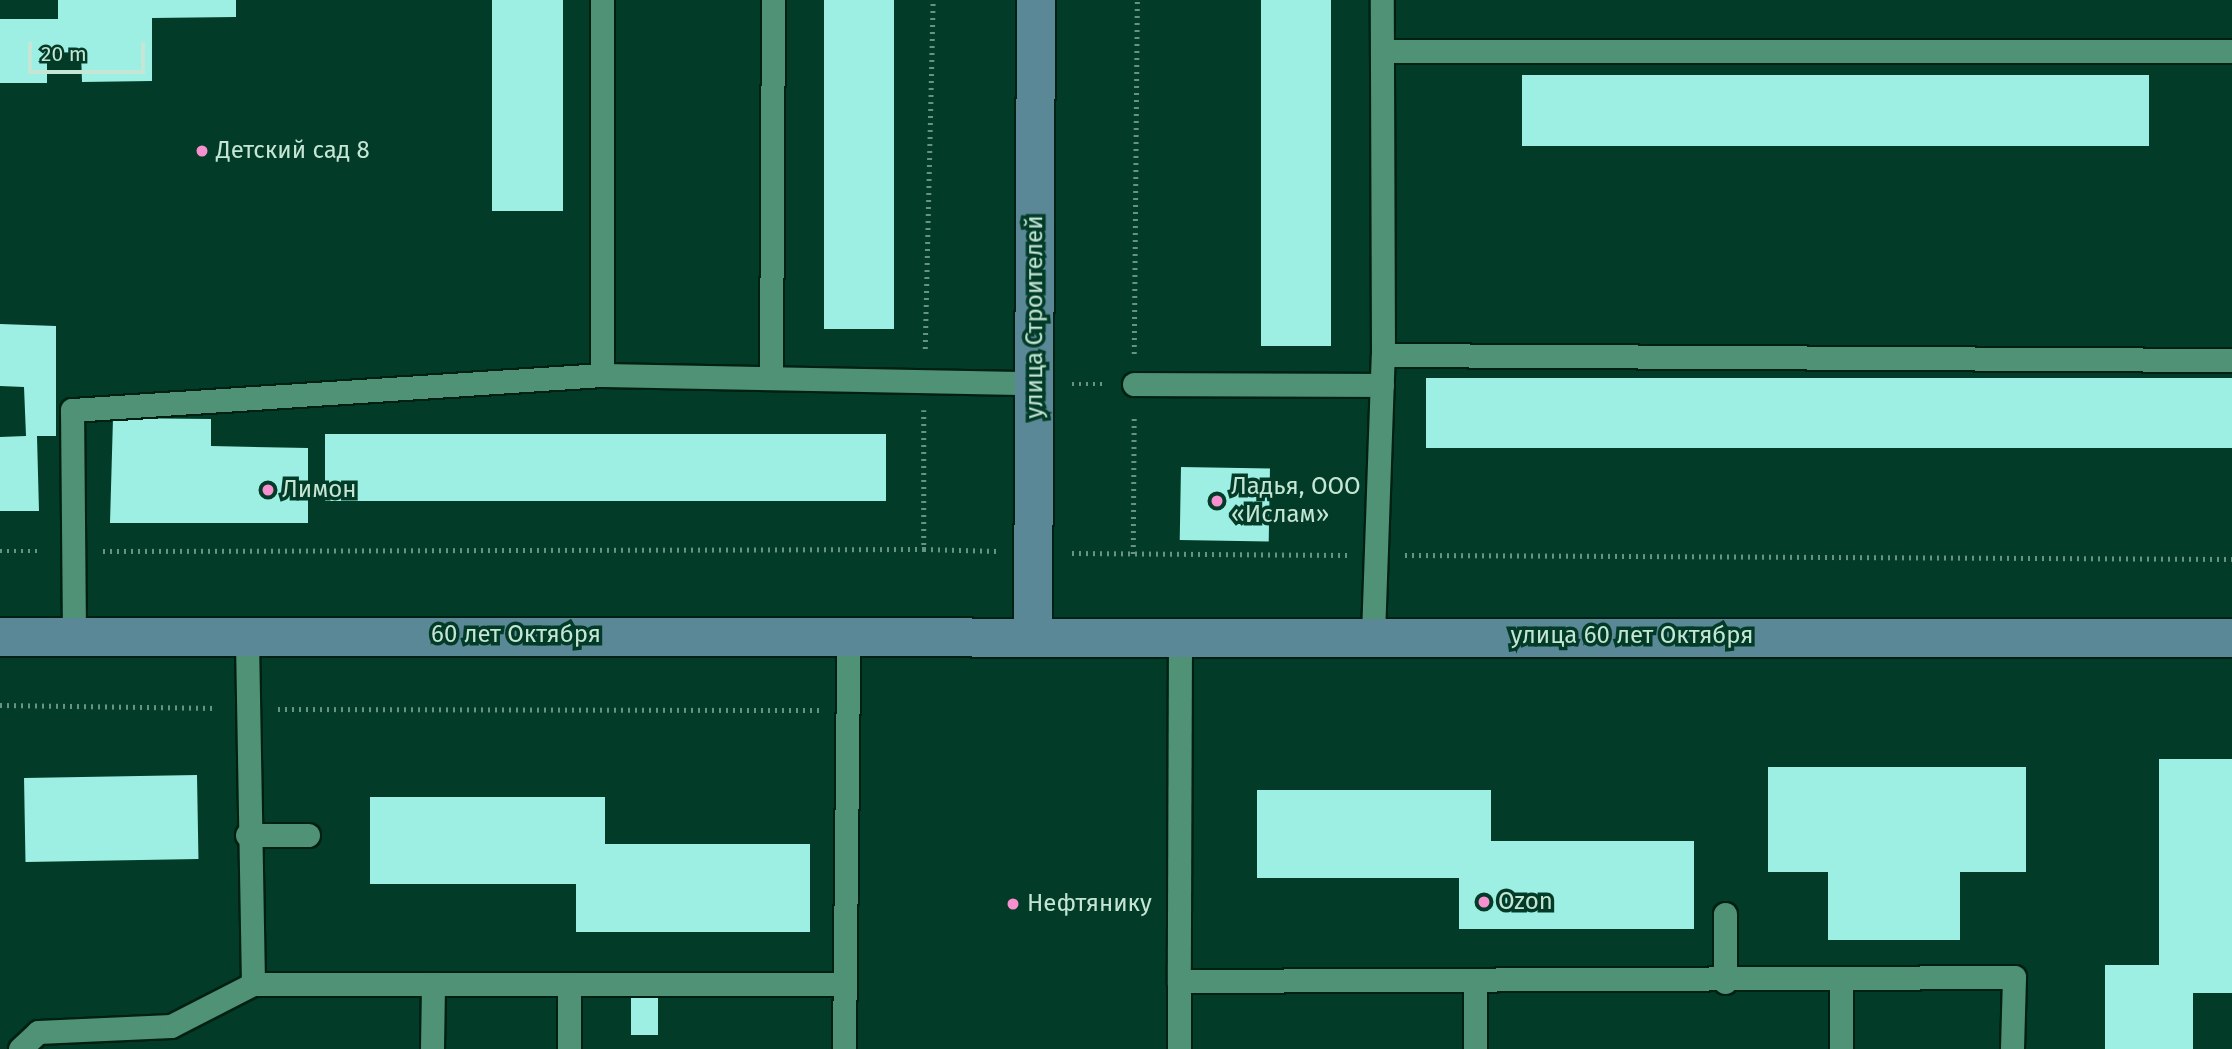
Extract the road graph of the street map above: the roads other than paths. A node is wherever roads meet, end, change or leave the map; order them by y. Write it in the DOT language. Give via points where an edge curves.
graph roads {
  1 [pos="602,0"];
  2 [pos="773,0"];
  3 [pos="1037,0"];
  4 [pos="1382,0"];
  5 [pos="1383,51"];
  6 [pos="2232,51"];
  7 [pos="1383,355"];
  8 [pos="2232,360"];
  9 [pos="602,375"];
  10 [pos="771,376"];
  11 [pos="1034,383"];
  12 [pos="1134,384"];
  13 [pos="1382,385"];
  14 [pos="1032,634"];
  15 [pos="247,635"];
  16 [pos="848,635"];
  17 [pos="1180,635"];
  18 [pos="1373,635"];
  19 [pos="0,636"];
  20 [pos="74,636"];
  21 [pos="2232,638"];
  22 [pos="247,835"];
  23 [pos="308,835"];
  24 [pos="1726,914"];
  25 [pos="1841,978"];
  26 [pos="1475,980"];
  27 [pos="1179,981"];
  28 [pos="1726,982"];
  29 [pos="253,984"];
  30 [pos="845,984"];
  31 [pos="433,985"];
  32 [pos="569,985"];
  33 [pos="20,1049"];
  34 [pos="432,1049"];
  35 [pos="569,1049"];
  36 [pos="844,1049"];
  37 [pos="1179,1049"];
  38 [pos="1475,1049"];
  39 [pos="1841,1049"];
  40 [pos="2012,1049"];
  1 -- 9 [label="lane"];
  2 -- 10 [label="lane"];
  3 -- 11 [label="main road, улица Строителей"];
  4 -- 5 [label="lane"];
  5 -- 6 [label="lane"];
  5 -- 7 [label="lane"];
  7 -- 8 [label="lane"];
  7 -- 13 [label="lane"];
  9 -- 10 [label="lane"];
  9 -- 20 [label="lane" via="72,410"];
  10 -- 11 [label="lane" via="924,384"];
  11 -- 14 [label="main road, улица Строителей"];
  12 -- 13 [label="lane"];
  13 -- 18 [label="lane"];
  14 -- 16 [label="main road, 60 лет Октября"];
  14 -- 17 [label="main road, улица 60 лет Октября"];
  15 -- 16 [label="main road, 60 лет Октября"];
  15 -- 20 [label="main road, 60 лет Октября"];
  15 -- 22 [label="lane"];
  16 -- 30 [label="lane"];
  17 -- 18 [label="main road, улица 60 лет Октября"];
  17 -- 27 [label="lane"];
  18 -- 21 [label="main road, улица 60 лет Октября"];
  19 -- 20 [label="main road, 60 лет Октября"];
  22 -- 23 [label="lane"];
  22 -- 29 [label="lane"];
  24 -- 28 [label="lane"];
  25 -- 28 [label="lane"];
  25 -- 39 [label="lane"];
  25 -- 40 [label="lane" via="2014,977"];
  26 -- 27 [label="lane"];
  26 -- 28 [label="lane"];
  26 -- 38 [label="lane"];
  27 -- 37 [label="lane"];
  29 -- 31 [label="lane"];
  29 -- 33 [label="lane" via="172,1026 38,1032"];
  30 -- 32 [label="lane"];
  30 -- 36 [label="lane"];
  31 -- 32 [label="lane"];
  31 -- 34 [label="lane"];
  32 -- 35 [label="lane"];
}
